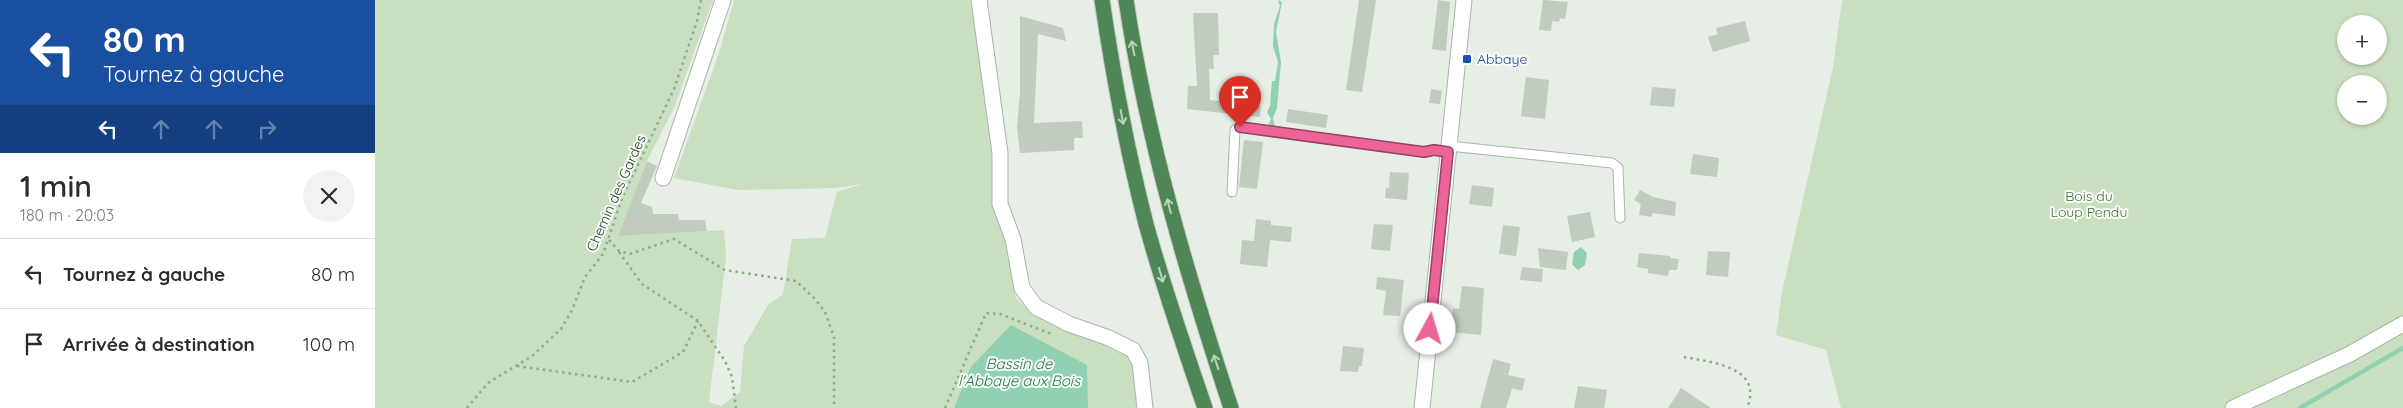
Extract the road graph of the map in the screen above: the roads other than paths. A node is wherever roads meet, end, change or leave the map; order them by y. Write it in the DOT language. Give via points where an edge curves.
graph roads {
  1 [pos="723,0"];
  2 [pos="979,0"];
  3 [pos="1102,0"];
  4 [pos="1126,0"];
  5 [pos="1464,0"];
  6 [pos="1449,149"];
  7 [pos="663,178"];
  8 [pos="1232,192"];
  9 [pos="1620,218"];
  10 [pos="2403,324"];
  11 [pos="1145,408"];
  12 [pos="1205,408"];
  13 [pos="1231,408"];
  14 [pos="1421,408"];
  15 [pos="2233,408"];
  1 -- 7 [label="street"];
  2 -- 11 [label="street" via="999,144 1000,204 1013,239 1022,288 1036,308 1133,350 1140,363"];
  3 -- 12 [label="highway, one-way" via="1123,125 1146,224"];
  13 -- 4 [label="highway, one-way" via="1195,300 1173,220 1152,136"];
  5 -- 6 [label="street"];
  6 -- 8 [label="lane" via="1424,152 1240,127 1235,130"];
  6 -- 9 [label="lane" via="1612,162 1617,168"];
  6 -- 14 [label="street"];
  10 -- 15 [label="street" via="2350,354"];
}
